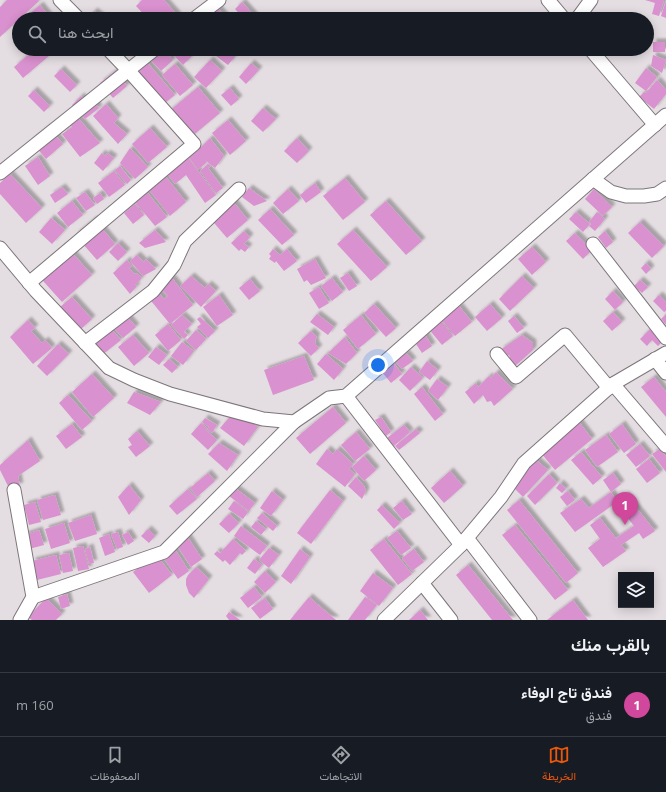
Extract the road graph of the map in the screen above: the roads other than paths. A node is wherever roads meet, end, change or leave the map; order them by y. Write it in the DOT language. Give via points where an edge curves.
graph roads {
  1 [pos="60,0"];
  2 [pos="219,0"];
  3 [pos="548,0"];
  4 [pos="591,0"];
  5 [pos="72,12"];
  6 [pos="203,12"];
  7 [pos="558,12"];
  8 [pos="582,12"];
  9 [pos="115,56"];
  10 [pos="146,56"];
  11 [pos="596,56"];
  12 [pos="128,70"];
  13 [pos="666,115"];
  14 [pos="654,125"];
  15 [pos="0,173"];
  16 [pos="593,179"];
  17 [pos="666,188"];
  18 [pos="239,189"];
  19 [pos="593,244"];
  20 [pos="0,248"];
  21 [pos="29,283"];
  22 [pos="666,338"];
  23 [pos="85,343"];
  24 [pos="497,354"];
  25 [pos="660,356"];
  26 [pos="666,373"];
  27 [pos="611,386"];
  28 [pos="346,396"];
  29 [pos="294,422"];
  30 [pos="666,446"];
  31 [pos="14,490"];
  32 [pos="464,541"];
  33 [pos="422,583"];
  34 [pos="34,597"];
  35 [pos="20,620"];
  36 [pos="384,620"];
  37 [pos="451,620"];
  38 [pos="530,620"];
  1 -- 5 [label="street"];
  2 -- 6 [label="street"];
  3 -- 7 [label="street"];
  4 -- 8 [label="street"];
  9 -- 12 [label="street"];
  10 -- 12 [label="street"];
  11 -- 14 [label="street"];
  12 -- 15 [label="street"];
  12 -- 21 [label="street" via="194,144"];
  13 -- 14 [label="street"];
  14 -- 16 [label="street"];
  16 -- 17 [label="street" via="611,192 626,196 657,194"];
  16 -- 28 [label="street"];
  18 -- 23 [label="street" via="185,241 174,265 153,291"];
  19 -- 22 [label="street"];
  20 -- 21 [label="street"];
  21 -- 23 [label="street"];
  23 -- 29 [label="street" via="110,368 170,394 263,419"];
  24 -- 27 [label="street" via="516,377 565,336"];
  25 -- 26 [label="street"];
  25 -- 27 [label="street"];
  27 -- 30 [label="street"];
  27 -- 32 [label="street" via="524,463 501,497"];
  28 -- 29 [label="street" via="329,398"];
  28 -- 32 [label="street"];
  29 -- 34 [label="street" via="164,552"];
  31 -- 34 [label="street"];
  32 -- 33 [label="street"];
  32 -- 38 [label="street"];
  33 -- 36 [label="street"];
  33 -- 37 [label="street"];
  34 -- 35 [label="street"];
}
